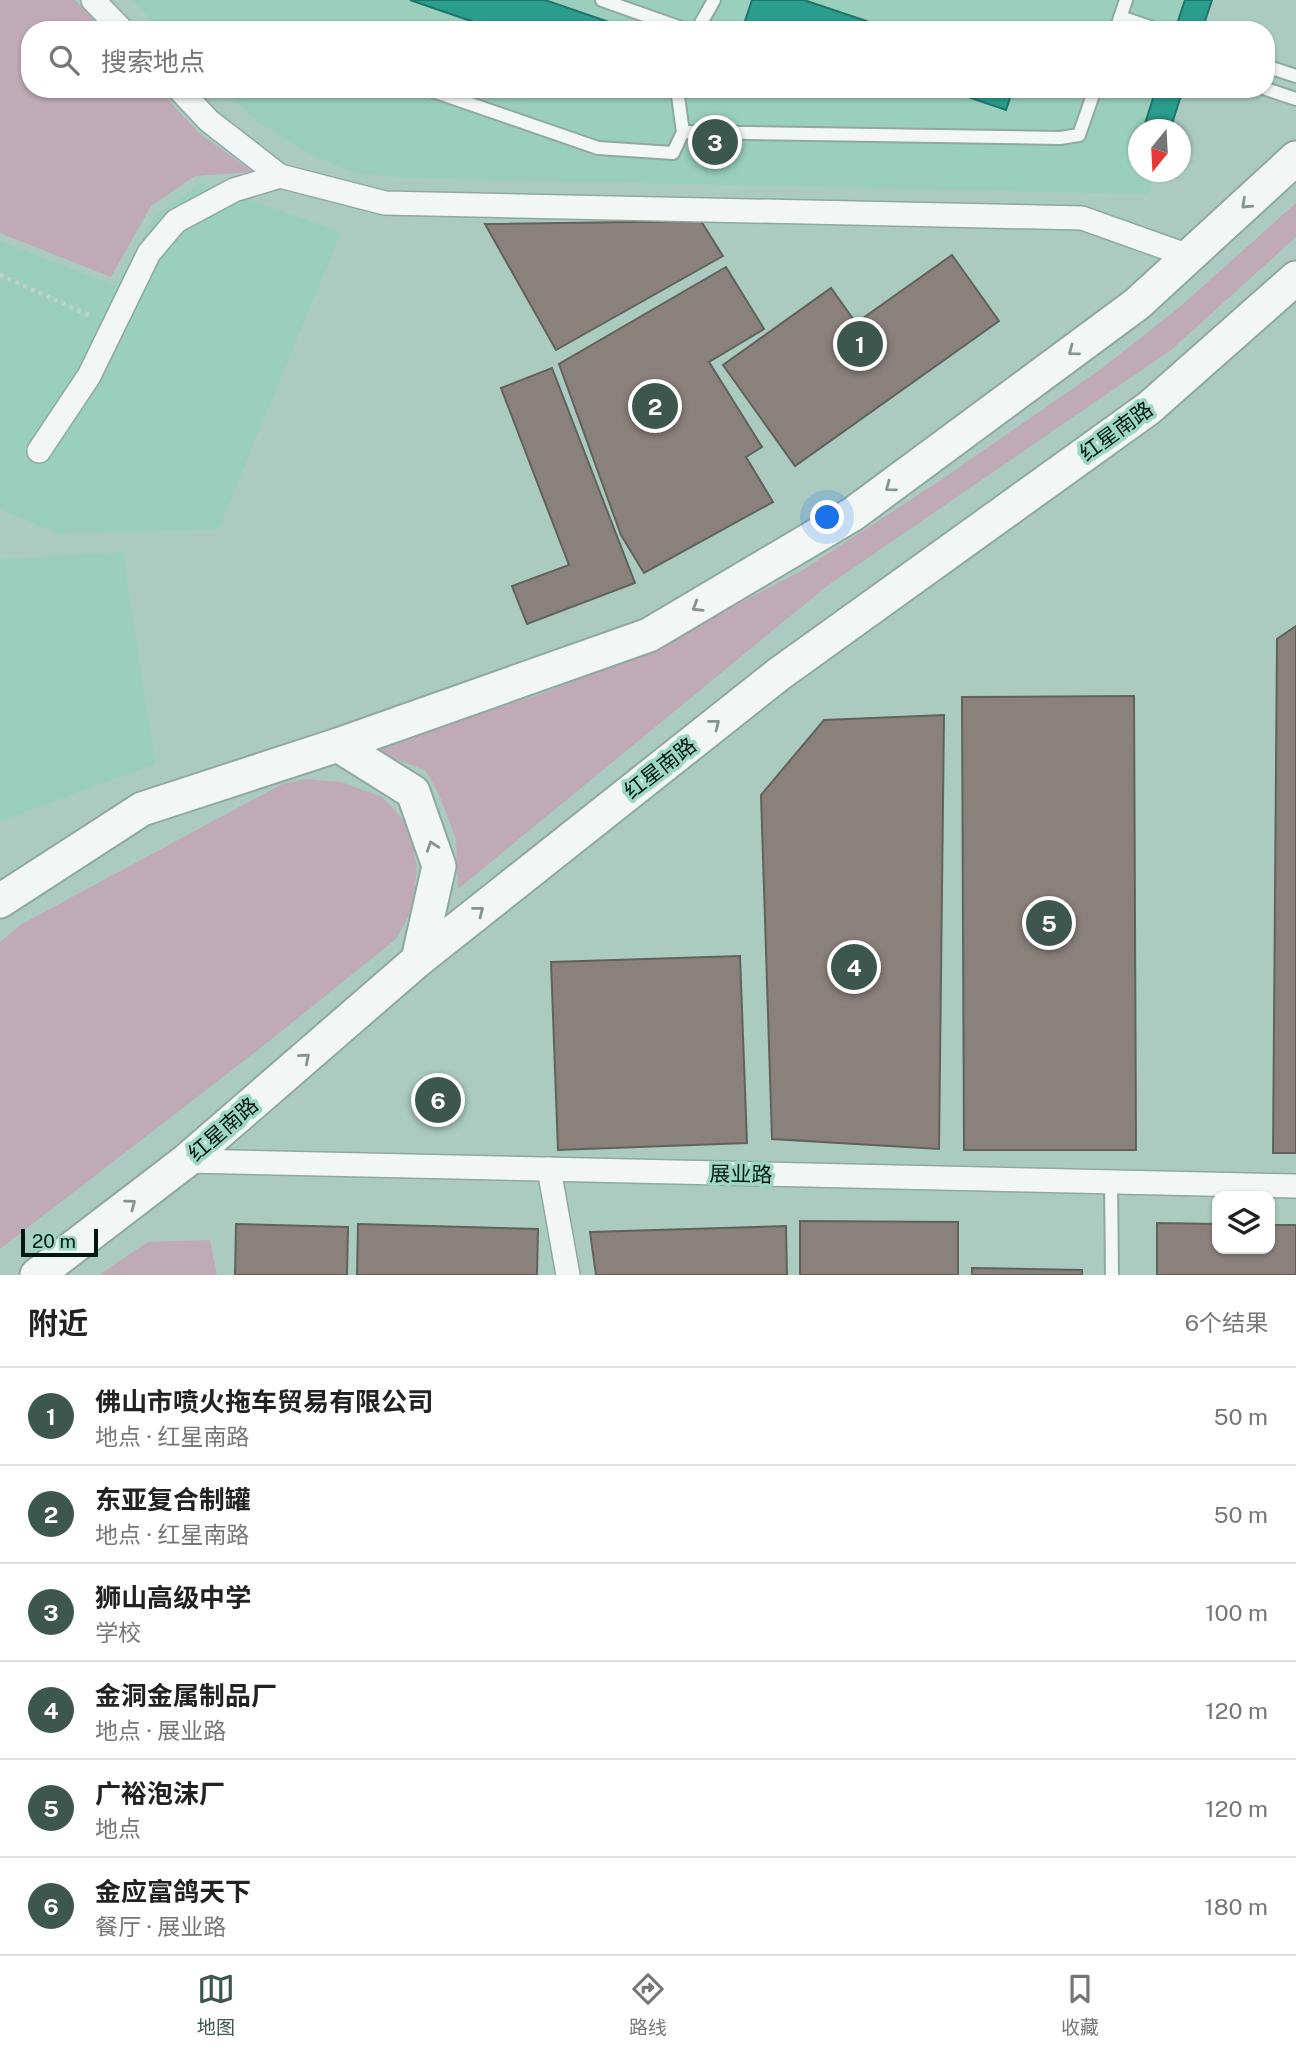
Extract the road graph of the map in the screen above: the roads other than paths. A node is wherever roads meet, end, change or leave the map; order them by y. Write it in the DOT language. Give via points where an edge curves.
graph roads {
  1 [pos="93,0"];
  2 [pos="602,0"];
  3 [pos="714,0"];
  4 [pos="1126,0"];
  5 [pos="113,21"];
  6 [pos="662,21"];
  7 [pos="702,21"];
  8 [pos="1119,21"];
  9 [pos="1275,69"];
  10 [pos="1296,76"];
  11 [pos="1275,92"];
  12 [pos="187,98"];
  13 [pos="453,98"];
  14 [pos="678,98"];
  15 [pos="1092,98"];
  16 [pos="1296,99"];
  17 [pos="683,132"];
  18 [pos="1296,158"];
  19 [pos="280,176"];
  20 [pos="1189,256"];
  21 [pos="1296,278"];
  22 [pos="40,451"];
  23 [pos="338,746"];
  24 [pos="0,901"];
  25 [pos="418,960"];
  26 [pos="186,1161"];
  27 [pos="549,1169"];
  28 [pos="1111,1182"];
  29 [pos="1296,1186"];
  30 [pos="37,1275"];
  31 [pos="568,1275"];
  32 [pos="1112,1275"];
  1 -- 5 [label="street"];
  2 -- 6 [label="lane"];
  3 -- 7 [label="lane"];
  4 -- 8 [label="lane"];
  9 -- 10 [label="lane"];
  11 -- 16 [label="lane"];
  12 -- 19 [label="street"];
  13 -- 17 [label="lane" via="598,148 673,153"];
  14 -- 17 [label="lane"];
  15 -- 17 [label="lane" via="1079,135 1060,138"];
  18 -- 20 [label="main road, one-way"];
  19 -- 20 [label="street" via="385,203 1082,218"];
  19 -- 22 [label="street" via="234,190 176,221 149,253 89,376"];
  20 -- 23 [label="main road, one-way" via="1137,304 853,514 649,635"];
  25 -- 21 [label="main road, 红星南路, one-way" via="779,674 1149,408"];
  23 -- 24 [label="main road" via="142,809"];
  25 -- 23 [label="main road, one-way" via="439,866 413,792"];
  26 -- 25 [label="main road, 红星南路, one-way"];
  26 -- 27 [label="street, 展业路"];
  30 -- 26 [label="main road, 红星南路, one-way"];
  27 -- 28 [label="street, 展业路"];
  27 -- 31 [label="street"];
  28 -- 29 [label="street, 展业路"];
  28 -- 32 [label="lane"];
}
